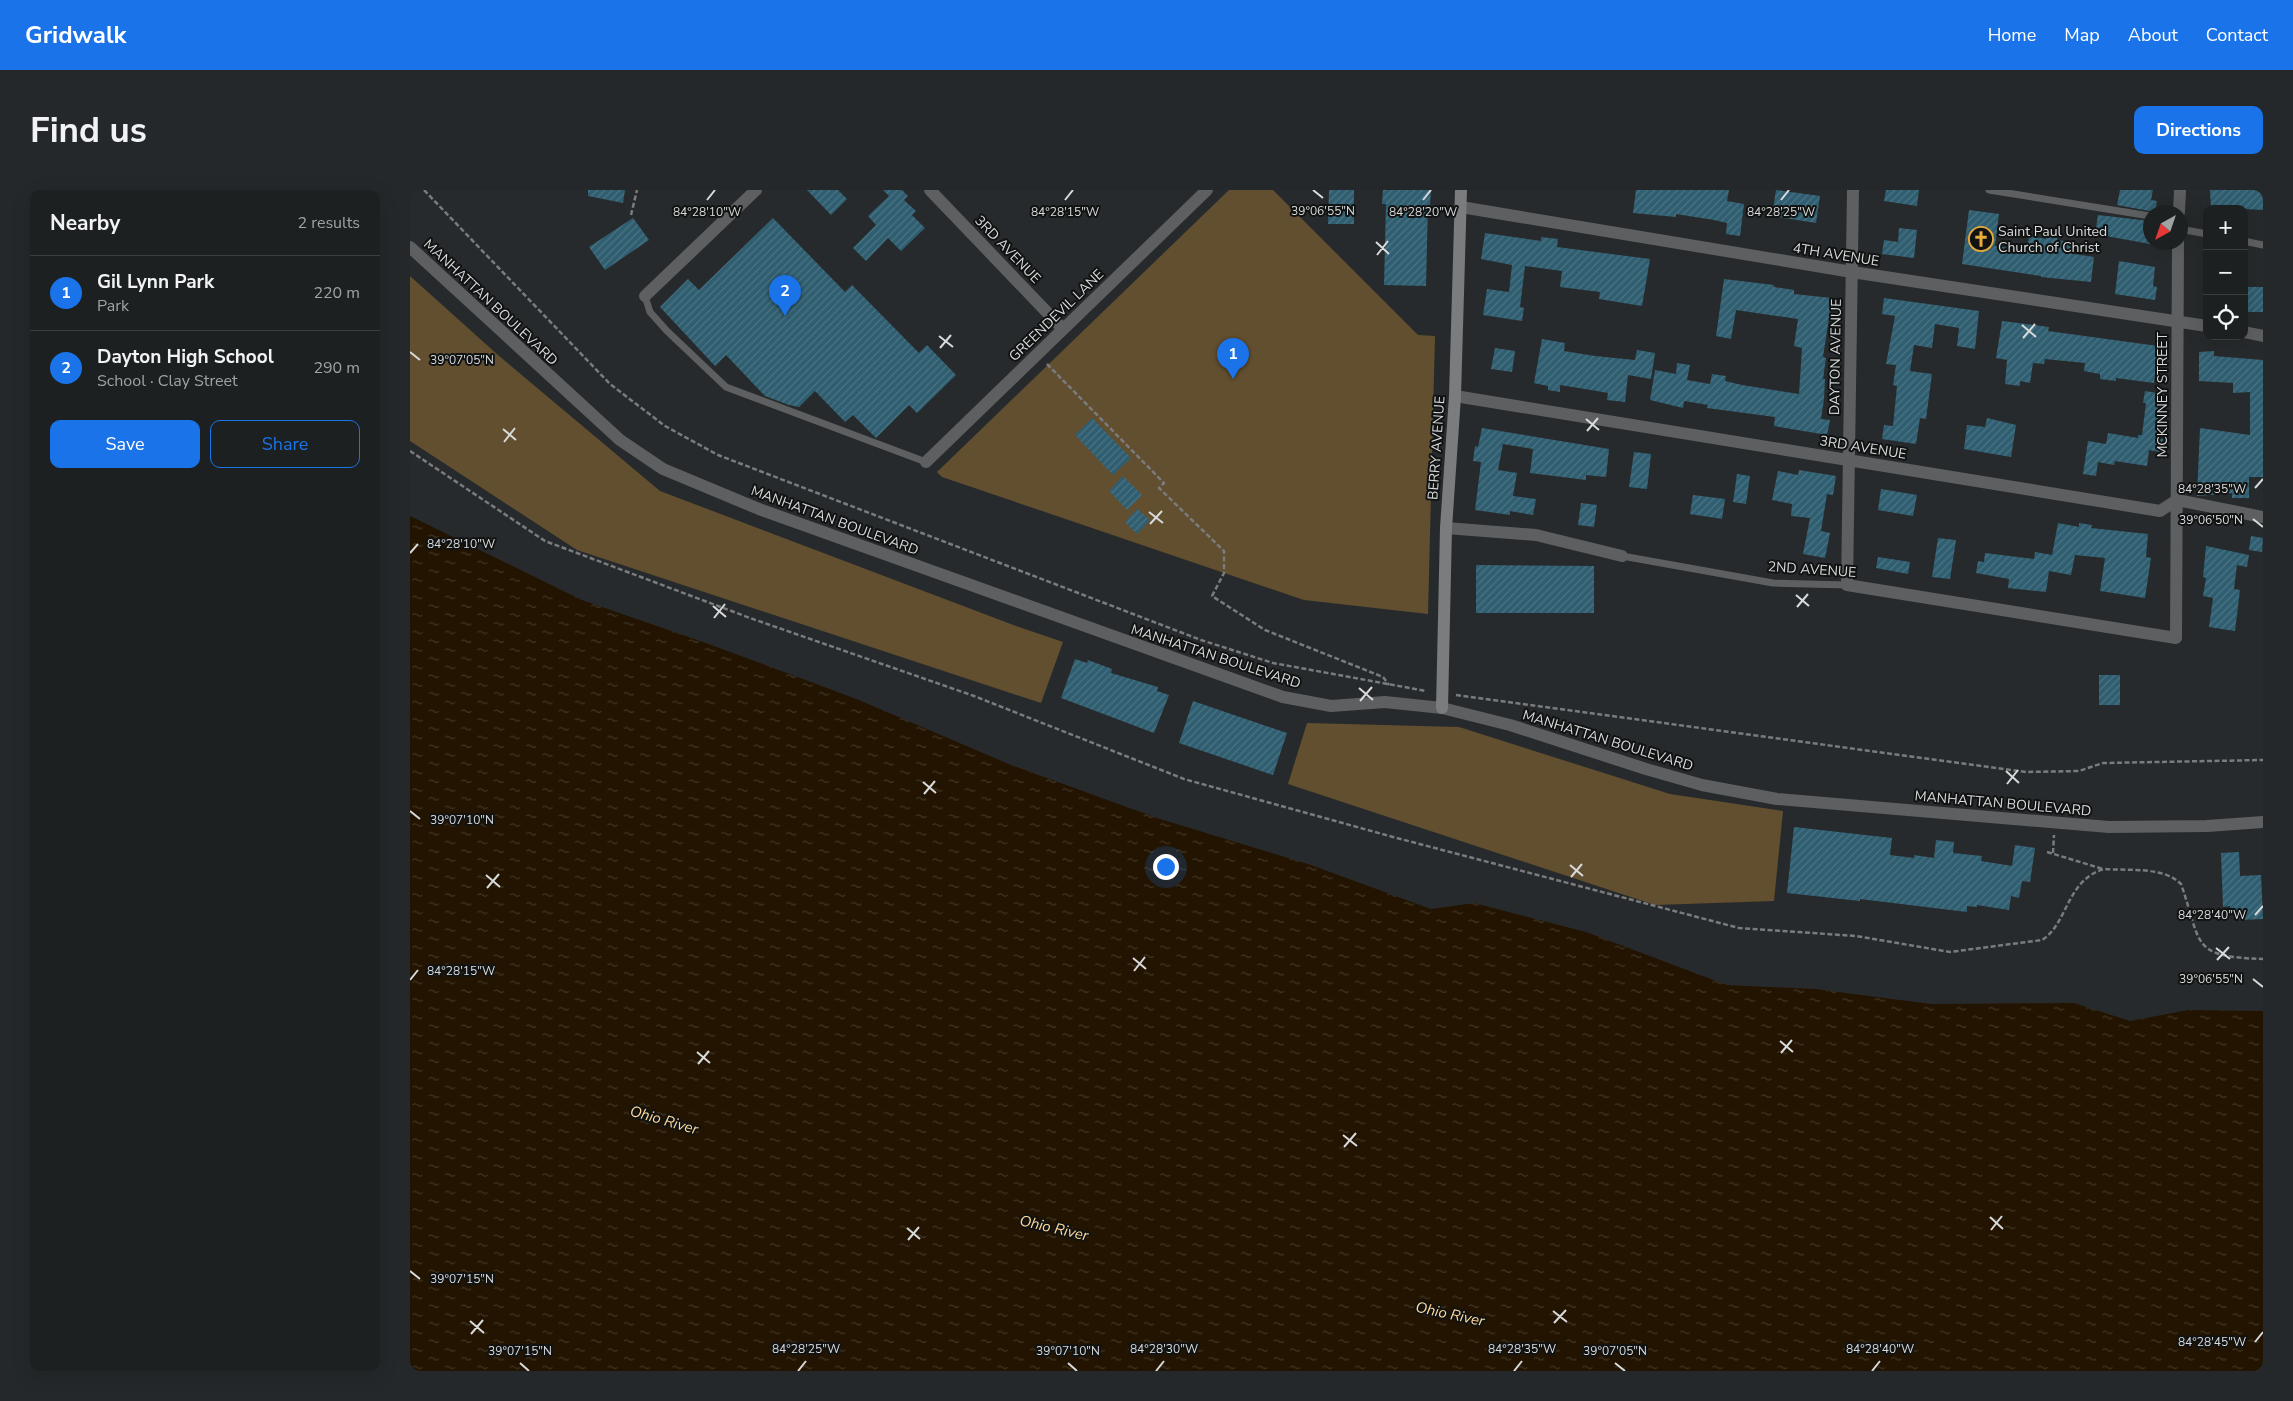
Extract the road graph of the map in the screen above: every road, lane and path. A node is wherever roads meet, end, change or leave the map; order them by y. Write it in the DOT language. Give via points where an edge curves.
graph roads {
  1 [pos="424,190"];
  2 [pos="637,190"];
  3 [pos="756,190"];
  4 [pos="930,190"];
  5 [pos="1207,190"];
  6 [pos="1461,190"];
  7 [pos="1853,190"];
  8 [pos="1989,190"];
  9 [pos="2180,190"];
  10 [pos="2179,205"];
  11 [pos="1461,208"];
  12 [pos="631,215"];
  13 [pos="2143,215"];
  14 [pos="2188,230"];
  15 [pos="2203,233"];
  16 [pos="2248,242"];
  17 [pos="2263,245"];
  18 [pos="410,247"];
  19 [pos="2178,250"];
  20 [pos="1852,272"];
  21 [pos="645,296"];
  22 [pos="2177,323"];
  23 [pos="2203,326"];
  24 [pos="1063,329"];
  25 [pos="2248,333"];
  26 [pos="2263,336"];
  27 [pos="1038,354"];
  28 [pos="1455,396"];
  29 [pos="410,451"];
  30 [pos="1849,460"];
  31 [pos="926,462"];
  32 [pos="2177,500"];
  33 [pos="2263,517"];
  34 [pos="1446,528"];
  35 [pos="1622,556"];
  36 [pos="1847,585"];
  37 [pos="2176,638"];
  38 [pos="1390,686"];
  39 [pos="1442,693"];
  40 [pos="1442,708"];
  41 [pos="2263,760"];
  42 [pos="2056,822"];
  43 [pos="2263,822"];
  44 [pos="2048,852"];
  45 [pos="2052,853"];
  46 [pos="2104,869"];
  47 [pos="2263,960"];
  1 -- 38 [label="path" via="610,384 665,426 718,455 1201,640 1273,663"];
  2 -- 12 [label="path"];
  3 -- 21 [label="street"];
  4 -- 24 [label="street, 3RD AVENUE"];
  5 -- 24 [label="street, GREENDEVIL LANE"];
  6 -- 11 [label="street, BERRY AVENUE"];
  7 -- 20 [label="street, DAYTON AVENUE"];
  8 -- 13 [label="lane"];
  9 -- 10 [label="street"];
  11 -- 20 [label="street, 4TH AVENUE"];
  11 -- 28 [label="street, BERRY AVENUE"];
  14 -- 15 [label="lane"];
  16 -- 17 [label="lane"];
  18 -- 40 [label="street, MANHATTAN BOULEVARD" via="620,440 663,469 702,487 1283,697 1331,706 1385,702"];
  19 -- 22 [label="street, MCKINNEY STREET"];
  20 -- 22 [label="street, 4TH AVENUE"];
  20 -- 30 [label="street, DAYTON AVENUE"];
  21 -- 31 [label="lane" via="650,312 726,387"];
  22 -- 23 [label="street, 4TH AVENUE"];
  22 -- 32 [label="street, MCKINNEY STREET"];
  24 -- 27 [label="street, GREENDEVIL LANE"];
  25 -- 26 [label="street"];
  27 -- 31 [label="street, GREENDEVIL LANE"];
  27 -- 38 [label="path" via="1164,483 1159,488 1224,551 1224,573 1212,596 1265,630 1382,677"];
  28 -- 30 [label="street, 3RD AVENUE"];
  28 -- 34 [label="street, BERRY AVENUE"];
  29 -- 46 [label="path" via="545,541 660,586 974,696 1184,779 1739,928 1856,936 1950,952 2018,944 2048,936 2081,883"];
  30 -- 32 [label="street, 3RD AVENUE" via="2160,511"];
  30 -- 36 [label="street, DAYTON AVENUE"];
  32 -- 33 [label="street"];
  32 -- 37 [label="street, MCKINNEY STREET"];
  34 -- 35 [label="street, 2ND AVENUE" via="1536,535"];
  34 -- 39 [label="street, BERRY AVENUE"];
  35 -- 36 [label="lane, 2ND AVENUE" via="1773,583"];
  36 -- 37 [label="street, 2ND AVENUE"];
  38 -- 39 [label="path"];
  39 -- 40 [label="street, BERRY AVENUE"];
  39 -- 41 [label="path" via="2026,772 2079,771 2103,763"];
  40 -- 42 [label="street, MANHATTAN BOULEVARD" via="1510,725 1702,785 1777,799"];
  42 -- 43 [label="street, MANHATTAN BOULEVARD" via="2109,827"];
  42 -- 45 [label="path"];
  44 -- 45 [label="path"];
  45 -- 46 [label="path"];
  46 -- 47 [label="path" via="2156,872 2177,880 2184,891 2193,930 2204,946 2235,959"];
}
